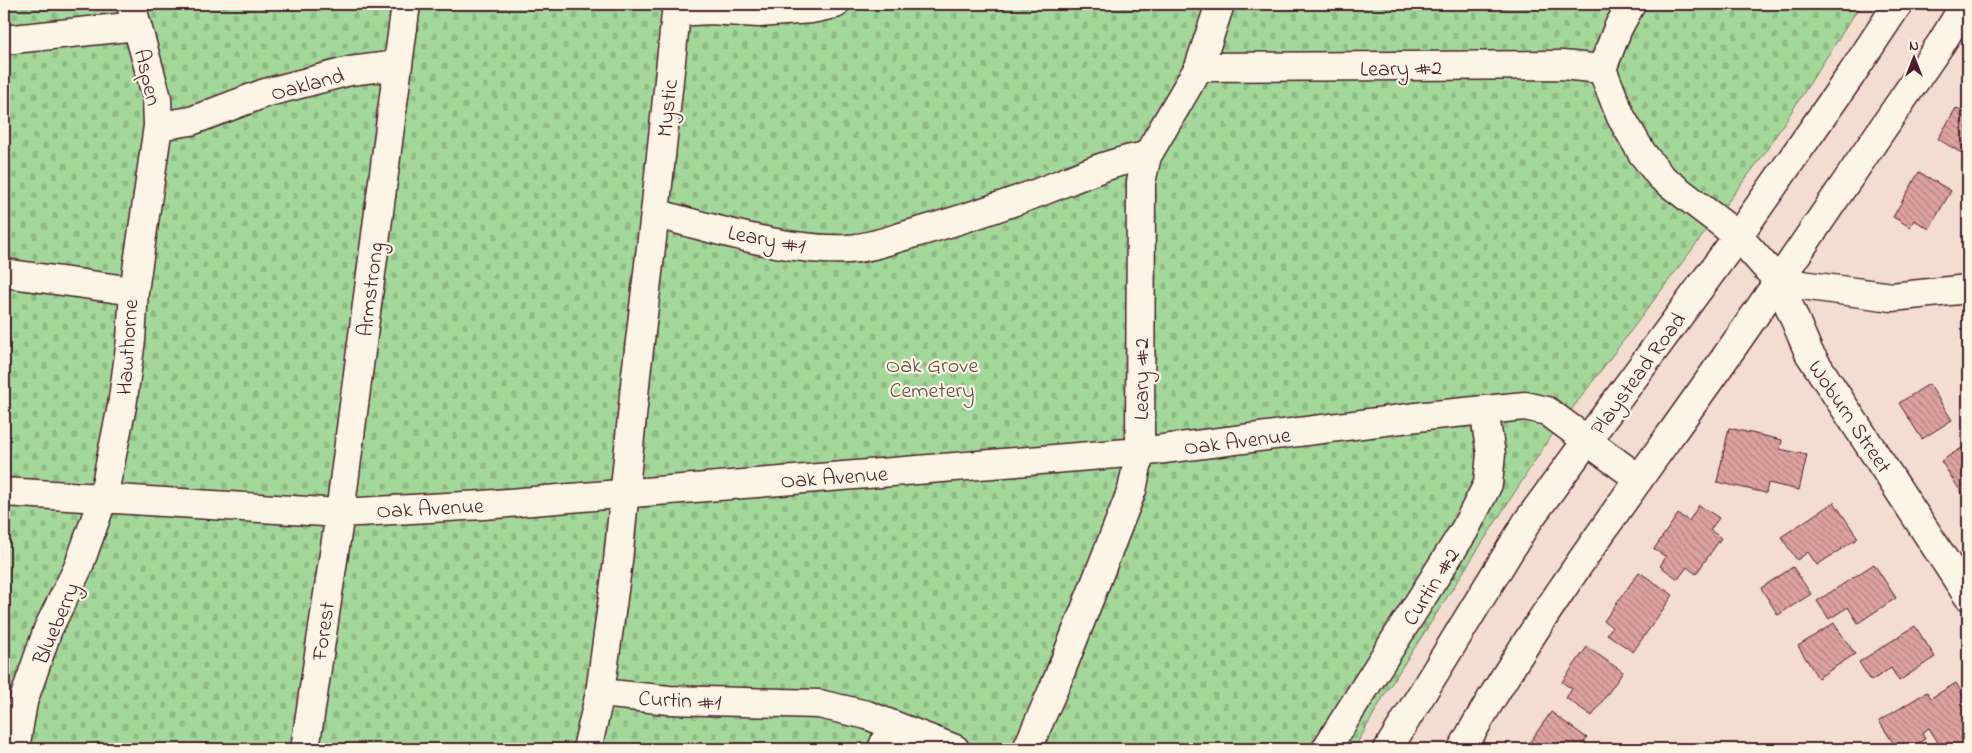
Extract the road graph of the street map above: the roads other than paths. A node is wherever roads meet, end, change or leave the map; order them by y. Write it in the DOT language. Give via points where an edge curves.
graph roads {
  1 [pos="406,4"];
  2 [pos="835,4"];
  3 [pos="1220,4"];
  4 [pos="1632,4"];
  5 [pos="1898,4"];
  6 [pos="1965,4"];
  7 [pos="676,8"];
  8 [pos="134,15"];
  9 [pos="4,40"];
  10 [pos="398,65"];
  11 [pos="1199,67"];
  12 [pos="1602,69"];
  13 [pos="158,126"];
  14 [pos="1147,156"];
  15 [pos="655,213"];
  16 [pos="1738,236"];
  17 [pos="4,273"];
  18 [pos="1779,282"];
  19 [pos="1968,289"];
  20 [pos="134,291"];
  21 [pos="1484,410"];
  22 [pos="1586,441"];
  23 [pos="1140,452"];
  24 [pos="1640,479"];
  25 [pos="4,492"];
  26 [pos="624,492"];
  27 [pos="103,498"];
  28 [pos="340,513"];
  29 [pos="1968,596"];
  30 [pos="600,693"];
  31 [pos="892,725"];
  32 [pos="15,749"];
  33 [pos="305,749"];
  34 [pos="587,749"];
  35 [pos="882,749"];
  36 [pos="955,749"];
  37 [pos="1028,749"];
  38 [pos="1326,749"];
  39 [pos="1388,749"];
  40 [pos="1462,749"];
  1 -- 10 [label="main road"];
  2 -- 7 [label="main road" via="758,13"];
  3 -- 11 [label="main road, Leary #2"];
  4 -- 12 [label="main road" via="1618,28"];
  5 -- 16 [label="main road, Playstead Road"];
  6 -- 18 [label="main road"];
  7 -- 15 [label="main road, Mystic"];
  8 -- 9 [label="main road, Aspen"];
  8 -- 13 [label="main road, Aspen" via="157,98"];
  10 -- 13 [label="main road, Oakland" via="350,70 265,94 191,121"];
  10 -- 28 [label="main road, Armstrong"];
  11 -- 12 [label="main road, Leary #2" via="1562,65"];
  11 -- 14 [label="main road, Leary #2"];
  12 -- 16 [label="main road, Woburn Street" via="1621,117 1646,159 1661,177"];
  13 -- 20 [label="main road, Aspen"];
  14 -- 15 [label="main road, Leary #1" via="1120,161 955,221 849,249 782,244"];
  14 -- 23 [label="main road, Leary #2" via="1141,182"];
  15 -- 26 [label="main road"];
  16 -- 18 [label="main road, Woburn Street"];
  16 -- 22 [label="main road, Playstead Road"];
  17 -- 20 [label="main road, Hawthorne"];
  18 -- 19 [label="main road" via="1892,297"];
  18 -- 24 [label="main road"];
  18 -- 29 [label="main road, Woburn Street" via="1809,353"];
  20 -- 27 [label="main road, Hawthorne" via="122,406"];
  21 -- 22 [label="main road, Oak Avenue" via="1525,406 1547,411"];
  21 -- 23 [label="main road, Oak Avenue"];
  21 -- 38 [label="main road, Curtin #2" via="1491,454 1488,484 1464,531"];
  22 -- 24 [label="main road, Oak Avenue"];
  22 -- 39 [label="main road, Playstead Road" via="1527,522"];
  23 -- 26 [label="main road, Oak Avenue"];
  23 -- 37 [label="main road" via="1132,490"];
  24 -- 40 [label="main road" via="1547,610"];
  25 -- 27 [label="main road, Oak Avenue"];
  26 -- 28 [label="main road, Oak Avenue"];
  26 -- 30 [label="main road"];
  27 -- 28 [label="main road, Oak Avenue"];
  27 -- 32 [label="main road, Blueberry" via="78,568 48,630 26,693"];
  28 -- 33 [label="main road, Forest"];
  30 -- 31 [label="main road, Curtin #1" via="668,700 819,704 867,715"];
  30 -- 34 [label="main road"];
  31 -- 35 [label="main road"];
  31 -- 36 [label="main road, Curtin #1"];
}
